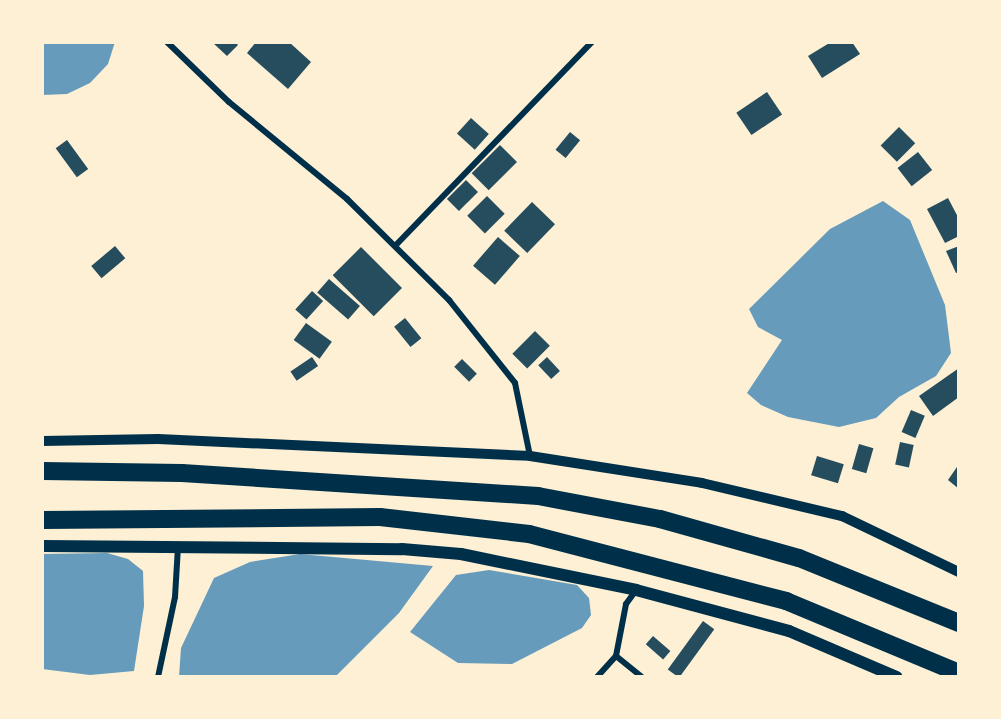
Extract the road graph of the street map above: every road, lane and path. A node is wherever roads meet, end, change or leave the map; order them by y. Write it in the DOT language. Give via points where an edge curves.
graph roads {
  1 [pos="167,42"];
  2 [pos="592,42"];
  3 [pos="395,246"];
  4 [pos="42,441"];
  5 [pos="530,456"];
  6 [pos="42,471"];
  7 [pos="42,520"];
  8 [pos="42,546"];
  9 [pos="178,547"];
  10 [pos="959,572"];
  11 [pos="636,590"];
  12 [pos="959,623"];
  13 [pos="616,656"];
  14 [pos="959,673"];
  15 [pos="158,677"];
  16 [pos="597,677"];
  17 [pos="642,677"];
  18 [pos="897,677"];
  1 -- 3 [label="street" via="229,102 347,199"];
  2 -- 3 [label="street"];
  3 -- 5 [label="street" via="449,300 515,382"];
  4 -- 5 [label="street" via="158,439"];
  5 -- 10 [label="street" via="702,483 842,516"];
  6 -- 12 [label="highway" via="182,472 538,496 660,519 799,558"];
  7 -- 14 [label="highway" via="380,517 529,534 786,601"];
  8 -- 9 [label="main road"];
  9 -- 11 [label="main road" via="449,553"];
  9 -- 15 [label="street" via="175,597"];
  11 -- 13 [label="street" via="626,604"];
  11 -- 18 [label="main road" via="789,631"];
  13 -- 16 [label="street"];
  13 -- 17 [label="street"];
}
